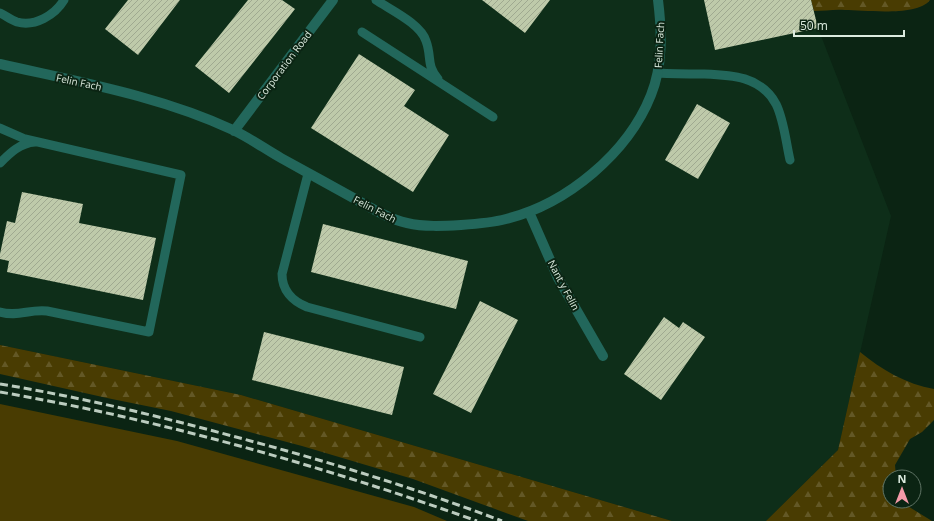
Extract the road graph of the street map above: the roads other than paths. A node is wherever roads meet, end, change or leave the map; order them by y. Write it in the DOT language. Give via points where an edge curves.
graph roads {
  1 [pos="64,0"];
  2 [pos="333,0"];
  3 [pos="376,0"];
  4 [pos="658,0"];
  5 [pos="0,14"];
  6 [pos="362,32"];
  7 [pos="0,64"];
  8 [pos="658,73"];
  9 [pos="442,84"];
  10 [pos="493,117"];
  11 [pos="0,128"];
  12 [pos="234,131"];
  13 [pos="38,142"];
  14 [pos="790,160"];
  15 [pos="0,164"];
  16 [pos="308,174"];
  17 [pos="529,212"];
  18 [pos="0,312"];
  19 [pos="420,337"];
  20 [pos="604,356"];
  1 -- 5 [label="lane" via="60,7 44,19 25,24"];
  2 -- 12 [label="street, Corporation Road"];
  3 -- 9 [label="lane" via="415,26 424,36 431,68"];
  4 -- 8 [label="street, Felin Fach" via="661,25"];
  6 -- 9 [label="lane"];
  7 -- 12 [label="street, Felin Fach" via="133,94"];
  8 -- 14 [label="lane" via="722,75 755,82 776,104"];
  8 -- 17 [label="street, Felin Fach" via="640,118 619,148 572,188"];
  9 -- 10 [label="lane"];
  11 -- 13 [label="lane"];
  12 -- 16 [label="street, Felin Fach"];
  13 -- 15 [label="lane" via="30,142 16,148"];
  13 -- 18 [label="lane" via="181,175 148,332 47,311 38,310 17,315"];
  16 -- 17 [label="street, Felin Fach" via="388,217 422,226 483,224"];
  16 -- 19 [label="lane" via="283,268 282,280 288,294 298,304 307,307"];
  17 -- 20 [label="street, Nant y Felin" via="558,278"];
}
